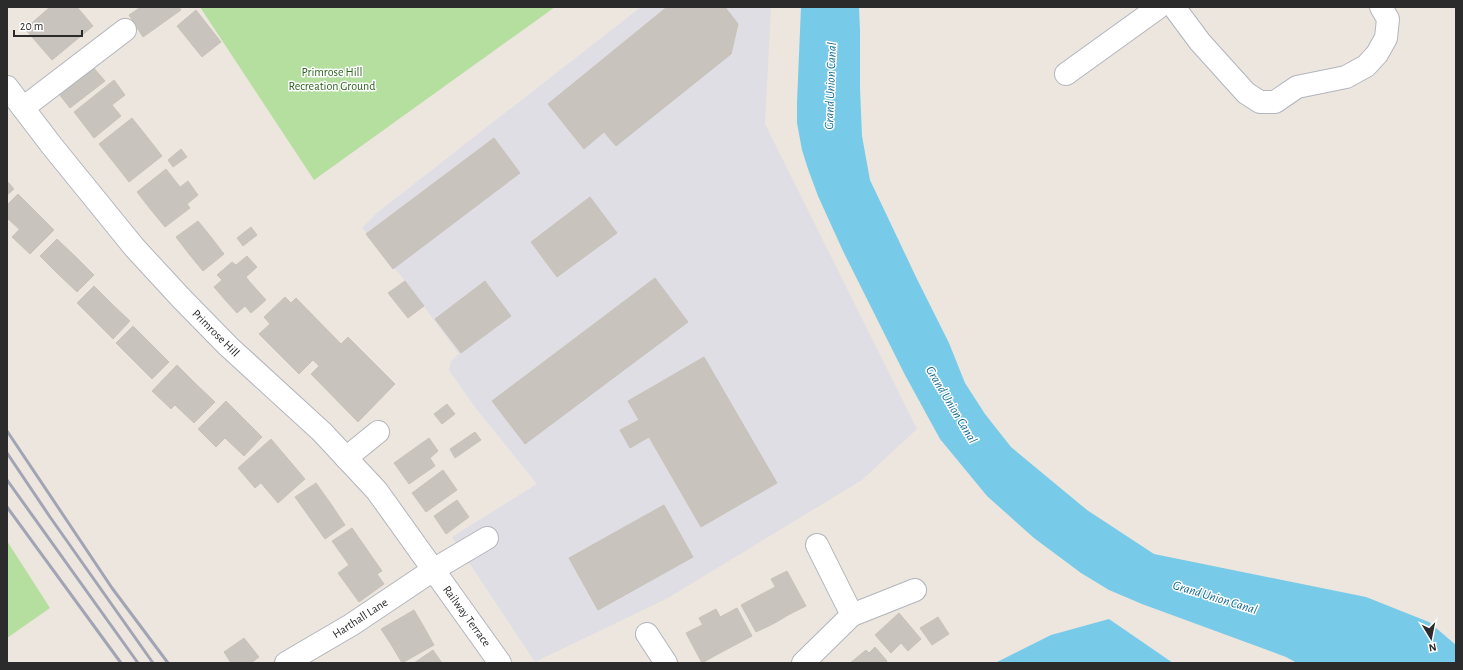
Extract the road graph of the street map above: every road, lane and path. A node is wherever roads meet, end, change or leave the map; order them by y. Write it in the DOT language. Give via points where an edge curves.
graph roads {
  1 [pos="1159,7"];
  2 [pos="1174,7"];
  3 [pos="1381,7"];
  4 [pos="125,30"];
  5 [pos="1066,74"];
  6 [pos="7,87"];
  7 [pos="23,108"];
  8 [pos="378,432"];
  9 [pos="346,458"];
  10 [pos="487,538"];
  11 [pos="817,545"];
  12 [pos="433,570"];
  13 [pos="915,590"];
  14 [pos="852,615"];
  15 [pos="647,634"];
  16 [pos="286,663"];
  17 [pos="500,663"];
  18 [pos="666,663"];
  19 [pos="803,663"];
  1 -- 5 [label="street"];
  2 -- 3 [label="street" via="1200,42 1246,93 1260,102 1275,102 1297,86 1346,77 1366,66 1386,38 1388,19"];
  4 -- 7 [label="street"];
  6 -- 7 [label="street, Primrose Hill"];
  7 -- 9 [label="street, Primrose Hill" via="134,247 181,298"];
  8 -- 9 [label="street"];
  9 -- 12 [label="street, Primrose Hill" via="377,491"];
  10 -- 12 [label="street, Harthall Lane"];
  11 -- 14 [label="street"];
  12 -- 16 [label="street, Harthall Lane" via="351,626"];
  12 -- 17 [label="street, Railway Terrace"];
  13 -- 14 [label="street"];
  14 -- 19 [label="street"];
  15 -- 18 [label="street"];
}
